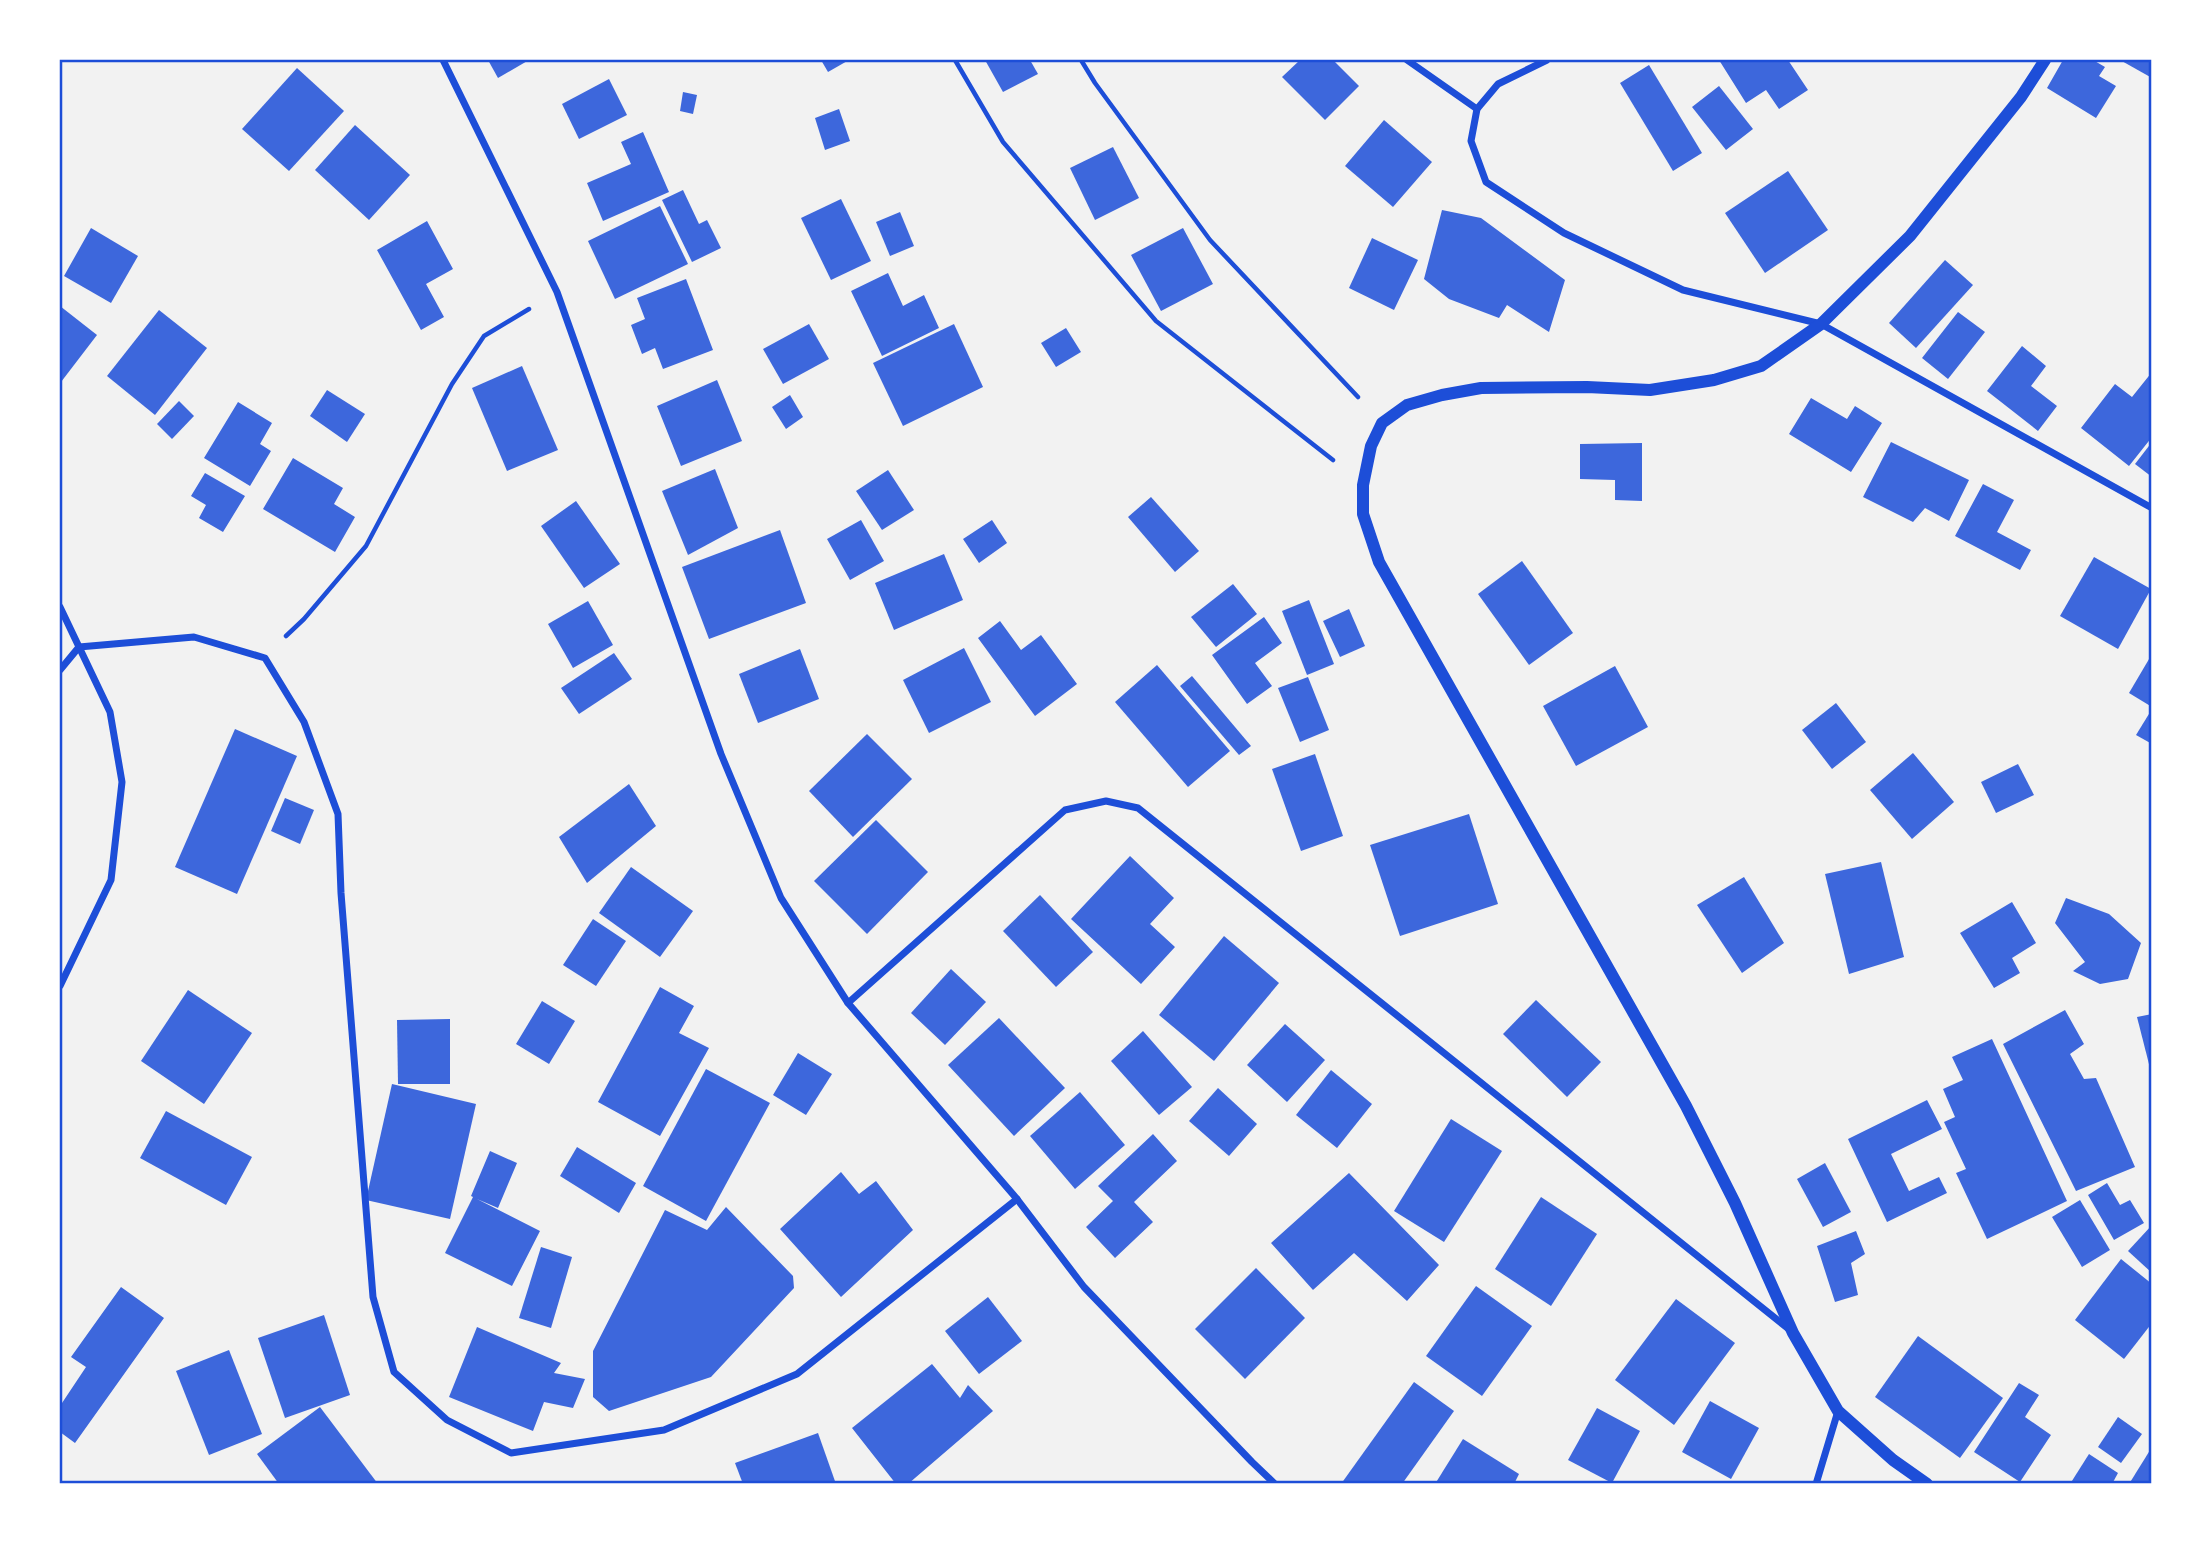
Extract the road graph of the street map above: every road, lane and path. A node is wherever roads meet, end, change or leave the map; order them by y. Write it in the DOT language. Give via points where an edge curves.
graph roads {
  1 [pos="443,60"];
  2 [pos="955,60"];
  3 [pos="1081,60"];
  4 [pos="1406,60"];
  5 [pos="1547,60"];
  6 [pos="2045,60"];
  7 [pos="1477,109"];
  8 [pos="557,292"];
  9 [pos="1821,324"];
  10 [pos="1382,423"];
  11 [pos="1363,485"];
  12 [pos="2151,508"];
  13 [pos="60,607"];
  14 [pos="79,647"];
  15 [pos="265,658"];
  16 [pos="60,670"];
  17 [pos="60,986"];
  18 [pos="848,1003"];
  19 [pos="1017,1199"];
  20 [pos="1793,1333"];
  21 [pos="1838,1410"];
  22 [pos="1275,1483"];
  23 [pos="1816,1483"];
  24 [pos="1927,1483"];
  1 -- 8 [label="street"];
  2 -- 11 [label="path" via="1003,142 1156,321"];
  3 -- 10 [label="path" via="1210,240"];
  4 -- 7 [label="street"];
  5 -- 7 [label="street" via="1498,83"];
  6 -- 9 [label="street" via="1910,236"];
  7 -- 9 [label="street" via="1471,141 1486,181 1564,233 1683,290"];
  8 -- 15 [label="path" via="484,336 452,384 366,546"];
  8 -- 18 [label="street" via="721,754 781,898"];
  9 -- 10 [label="street" via="1761,366 1714,380 1650,390 1481,388 1407,405"];
  9 -- 12 [label="street"];
  10 -- 11 [label="street" via="1371,446"];
  11 -- 20 [label="street" via="1363,514 1380,562 1686,1106"];
  13 -- 14 [label="street"];
  14 -- 15 [label="street" via="194,637"];
  14 -- 16 [label="street"];
  14 -- 17 [label="street" via="110,712 122,782 111,880"];
  15 -- 19 [label="street" via="304,722 338,814 373,1297 394,1372 447,1420 511,1453 664,1430 797,1374"];
  18 -- 19 [label="street"];
  18 -- 20 [label="street" via="1065,810 1105,801 1138,808"];
  19 -- 22 [label="street" via="1084,1287"];
  20 -- 21 [label="street"];
  21 -- 23 [label="street"];
  21 -- 24 [label="street" via="1893,1460"];
}
